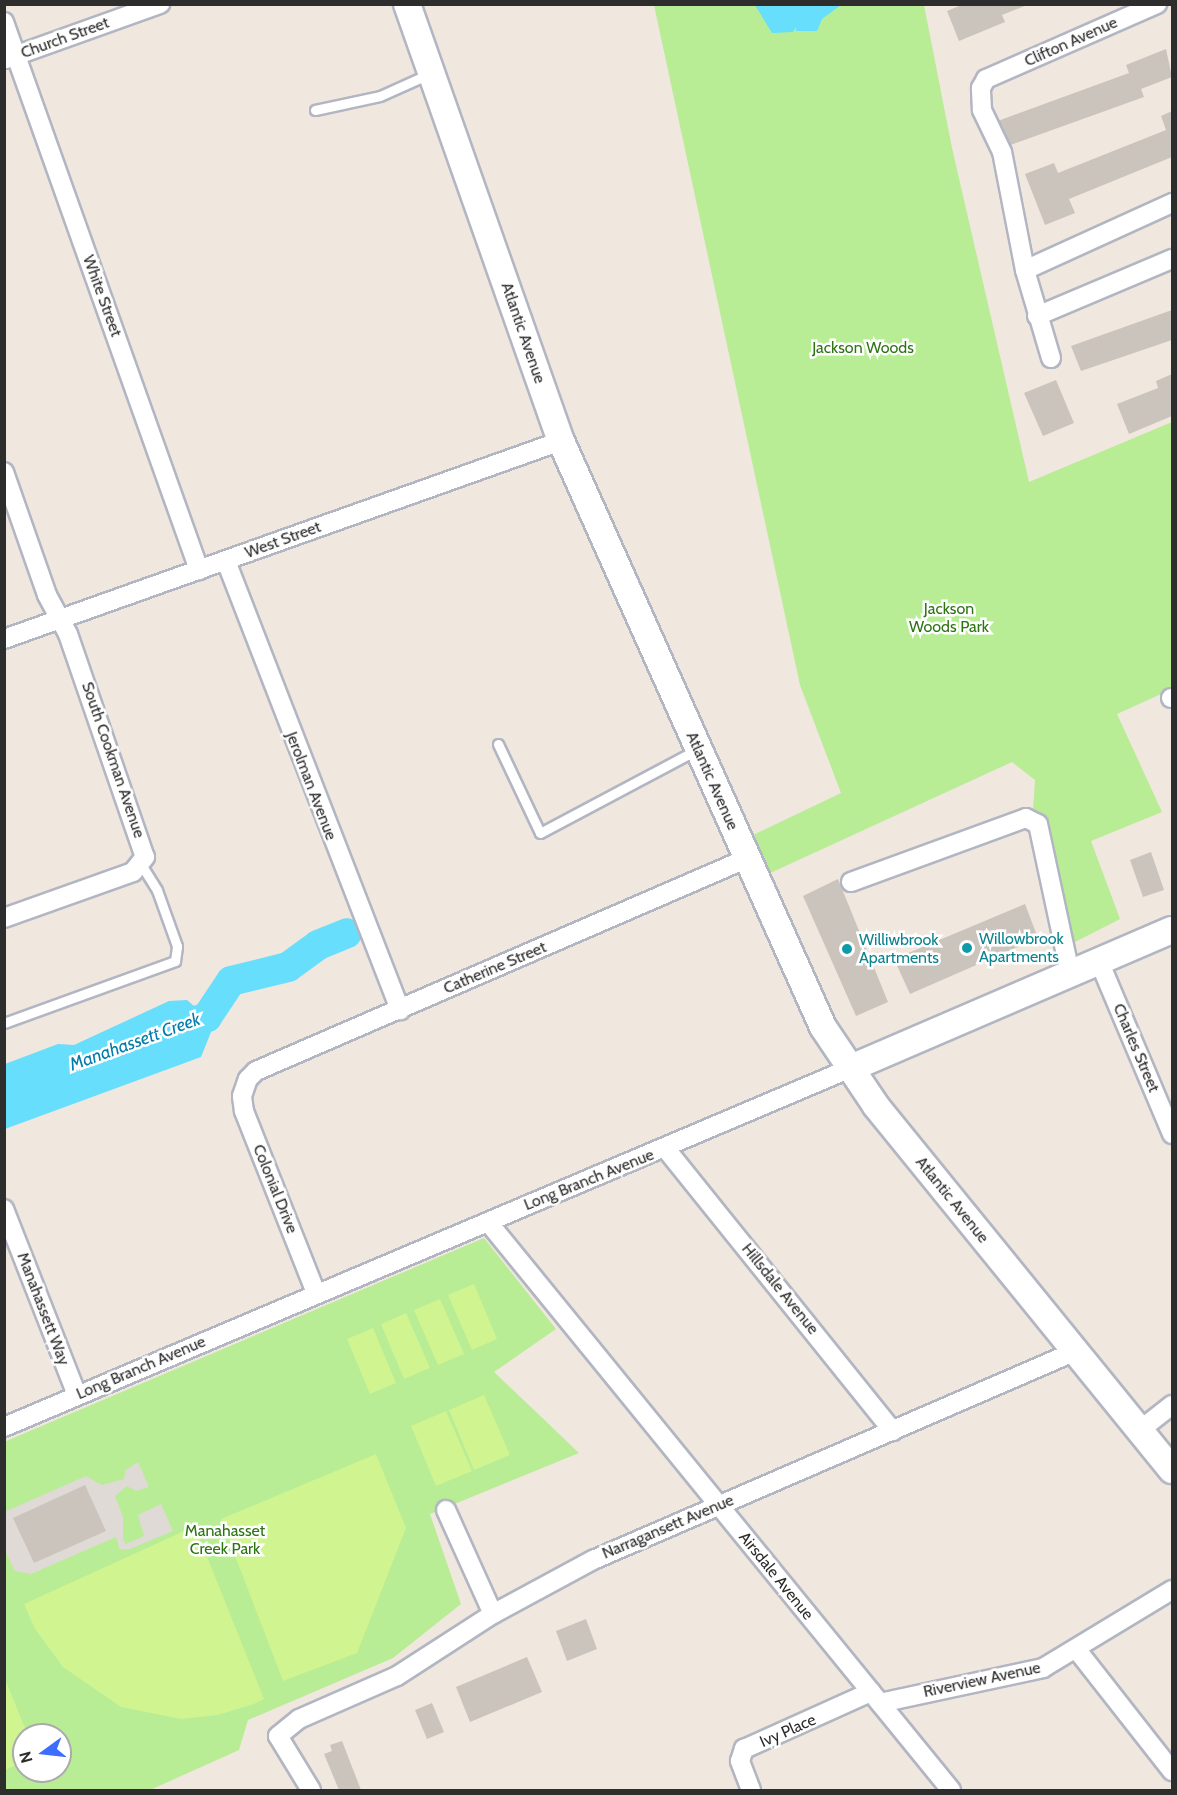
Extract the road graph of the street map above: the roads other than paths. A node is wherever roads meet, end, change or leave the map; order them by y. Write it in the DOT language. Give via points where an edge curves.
graph roads {
  1 [pos="159,4"];
  2 [pos="407,4"];
  3 [pos="1157,4"];
  4 [pos="4,22"];
  5 [pos="10,58"];
  6 [pos="431,73"];
  7 [pos="315,110"];
  8 [pos="1173,203"];
  9 [pos="1173,259"];
  10 [pos="1025,270"];
  11 [pos="1037,316"];
  12 [pos="1051,358"];
  13 [pos="561,441"];
  14 [pos="4,472"];
  15 [pos="226,561"];
  16 [pos="200,570"];
  17 [pos="60,619"];
  18 [pos="4,639"];
  19 [pos="498,744"];
  20 [pos="698,749"];
  21 [pos="748,858"];
  22 [pos="142,866"];
  23 [pos="851,882"];
  24 [pos="4,918"];
  25 [pos="1173,930"];
  26 [pos="1098,961"];
  27 [pos="1070,973"];
  28 [pos="400,1010"];
  29 [pos="4,1023"];
  30 [pos="851,1068"];
  31 [pos="246,1083"];
  32 [pos="1173,1134"];
  33 [pos="666,1149"];
  34 [pos="7,1215"];
  35 [pos="488,1222"];
  36 [pos="316,1293"];
  37 [pos="1076,1351"];
  38 [pos="77,1395"];
  39 [pos="1173,1405"];
  40 [pos="4,1427"];
  41 [pos="1140,1430"];
  42 [pos="893,1431"];
  43 [pos="1173,1470"];
  44 [pos="719,1505"];
  45 [pos="446,1510"];
  46 [pos="1173,1590"];
  47 [pos="493,1614"];
  48 [pos="1077,1650"];
  49 [pos="876,1697"];
  50 [pos="1173,1771"];
  51 [pos="311,1791"];
  52 [pos="751,1791"];
  53 [pos="951,1791"];
  1 -- 5 [label="street, Church Street"];
  2 -- 6 [label="main road, Atlantic Avenue"];
  3 -- 10 [label="street, Clifton Avenue" via="986,79 980,100 1002,152"];
  4 -- 5 [label="street, White Street"];
  5 -- 16 [label="street, White Street"];
  6 -- 7 [label="lane" via="380,96"];
  6 -- 13 [label="main road, Atlantic Avenue"];
  8 -- 10 [label="street"];
  9 -- 11 [label="street"];
  10 -- 11 [label="street"];
  11 -- 12 [label="street"];
  13 -- 15 [label="street, West Street"];
  13 -- 20 [label="main road, Atlantic Avenue"];
  14 -- 17 [label="street, South Cookman Avenue"];
  15 -- 16 [label="street, West Street"];
  15 -- 28 [label="street, Jerolman Avenue"];
  16 -- 17 [label="street, West Street"];
  17 -- 18 [label="street, West Street"];
  17 -- 22 [label="street, South Cookman Avenue" via="144,849"];
  19 -- 20 [label="lane" via="540,834"];
  20 -- 21 [label="main road, Atlantic Avenue"];
  21 -- 28 [label="street, Catherine Street"];
  21 -- 30 [label="main road, Atlantic Avenue" via="823,1026"];
  22 -- 24 [label="street"];
  22 -- 29 [label="lane" via="157,890 177,946 175,962"];
  23 -- 27 [label="street" via="1026,818 1038,824"];
  25 -- 26 [label="main road, Long Branch Avenue"];
  26 -- 27 [label="main road, Long Branch Avenue"];
  26 -- 32 [label="street, Charles Street"];
  27 -- 30 [label="main road, Long Branch Avenue"];
  28 -- 31 [label="street, Catherine Street" via="256,1071"];
  30 -- 33 [label="street, Long Branch Avenue"];
  30 -- 37 [label="main road, Atlantic Avenue" via="876,1106"];
  31 -- 36 [label="street, Colonial Drive" via="244,1111"];
  33 -- 35 [label="street, Long Branch Avenue"];
  33 -- 42 [label="street, Hillsdale Avenue"];
  34 -- 38 [label="street, Manahassett Way"];
  35 -- 36 [label="street, Long Branch Avenue"];
  35 -- 44 [label="street, Airsdale Avenue"];
  36 -- 38 [label="street, Long Branch Avenue"];
  37 -- 41 [label="main road, Atlantic Avenue"];
  37 -- 42 [label="street, Narragansett Avenue"];
  38 -- 40 [label="street, Long Branch Avenue"];
  39 -- 41 [label="street"];
  41 -- 43 [label="main road, Atlantic Avenue"];
  42 -- 44 [label="street, Narragansett Avenue"];
  44 -- 47 [label="street, Narragansett Avenue" via="593,1560"];
  44 -- 49 [label="street, Airsdale Avenue"];
  45 -- 47 [label="street"];
  46 -- 48 [label="street, Riverview Avenue"];
  47 -- 51 [label="street, Narragansett Avenue" via="422,1661 298,1719 278,1736"];
  48 -- 49 [label="street, Riverview Avenue" via="1027,1673"];
  48 -- 50 [label="street"];
  49 -- 52 [label="street, Ivy Place" via="744,1749 740,1761"];
  49 -- 53 [label="street, Airsdale Avenue"];
}
